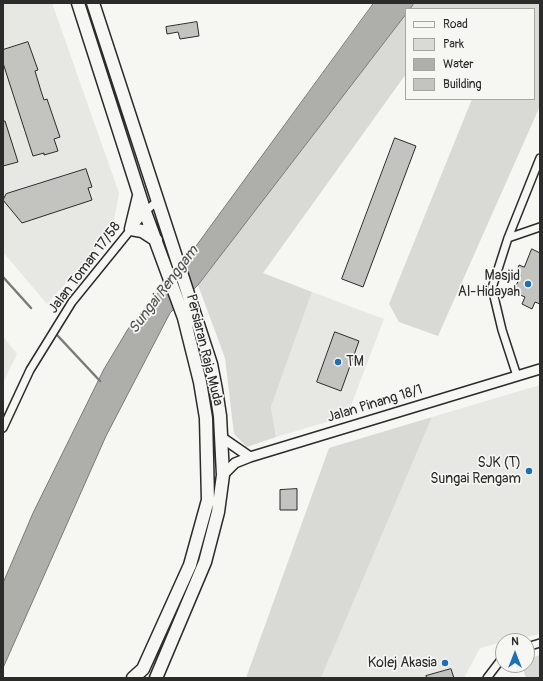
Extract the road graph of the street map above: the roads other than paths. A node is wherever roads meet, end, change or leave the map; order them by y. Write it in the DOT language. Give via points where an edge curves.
graph roads {
  1 [pos="78,3"];
  2 [pos="93,3"];
  3 [pos="540,158"];
  4 [pos="139,192"];
  5 [pos="158,200"];
  6 [pos="145,212"];
  7 [pos="540,227"];
  8 [pos="131,229"];
  9 [pos="508,238"];
  10 [pos="156,240"];
  11 [pos="540,369"];
  12 [pos="517,376"];
  13 [pos="3,428"];
  14 [pos="221,437"];
  15 [pos="250,457"];
  16 [pos="223,475"];
  17 [pos="495,668"];
  18 [pos="133,678"];
  19 [pos="156,678"];
  20 [pos="487,678"];
  1 -- 4 [label="main road, Persiaran Raja Muda"];
  2 -- 5 [label="main road, Persiaran Raja Muda"];
  3 -- 9 [label="street"];
  4 -- 6 [label="main road, Persiaran Raja Muda"];
  4 -- 8 [label="main road"];
  5 -- 6 [label="street, Jalan Toman 17/58"];
  5 -- 14 [label="main road, Persiaran Raja Muda" via="211,364"];
  6 -- 8 [label="street, Jalan Toman 17/58"];
  6 -- 10 [label="main road, Persiaran Raja Muda"];
  7 -- 9 [label="street"];
  8 -- 10 [label="main road" via="142,231"];
  8 -- 13 [label="street, Jalan Toman 17/58" via="72,302 30,370"];
  9 -- 12 [label="street" via="492,288"];
  10 -- 18 [label="main road, Persiaran Raja Muda" via="184,318 200,382 206,418 208,500 190,565 144,669"];
  11 -- 12 [label="street, Jalan Pinang 18/1"];
  12 -- 15 [label="street, Jalan Pinang 18/1"];
  14 -- 15 [label="street"];
  14 -- 16 [label="main road, Persiaran Raja Muda"];
  15 -- 16 [label="street, Jalan Pinang 18/1" via="235,463"];
  16 -- 19 [label="main road, Persiaran Raja Muda" via="218,512 205,562"];
  17 -- 20 [label="street"];
}
